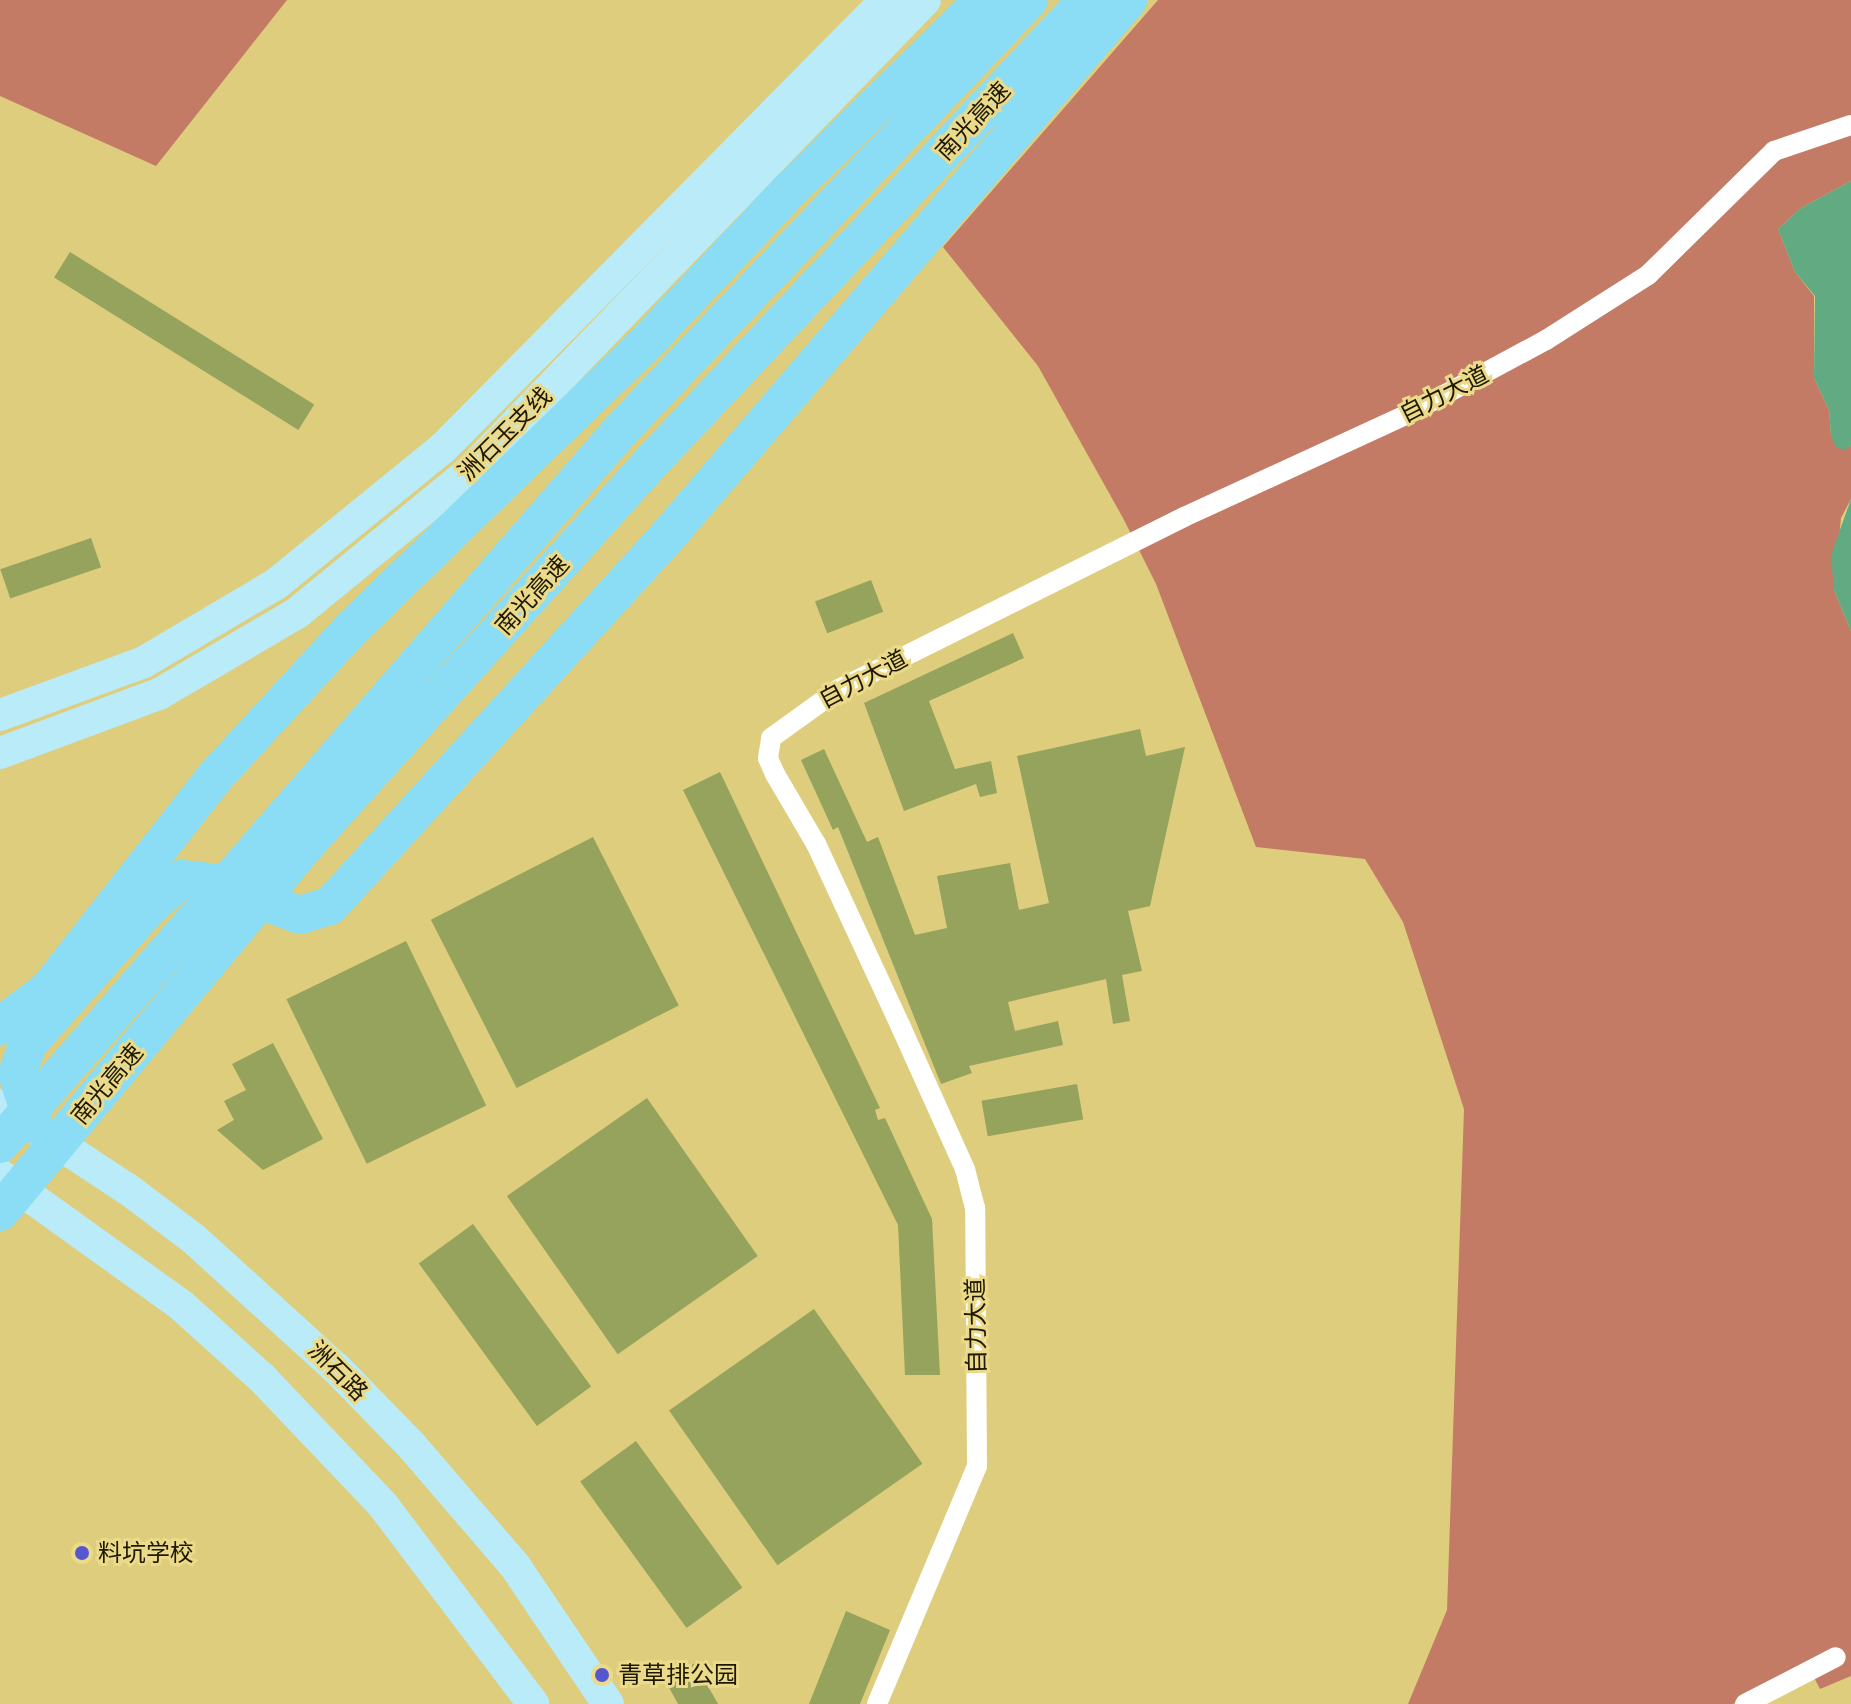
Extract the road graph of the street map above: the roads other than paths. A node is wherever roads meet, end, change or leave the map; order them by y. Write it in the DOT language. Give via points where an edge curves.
graph roads {
  1 [pos="886,0"];
  2 [pos="925,0"];
  3 [pos="983,0"];
  4 [pos="1029,0"];
  5 [pos="1087,0"];
  6 [pos="1128,0"];
  7 [pos="1851,125"];
  8 [pos="0,715"];
  9 [pos="0,753"];
  10 [pos="0,1026"];
  11 [pos="0,1105"];
  12 [pos="34,1125"];
  13 [pos="0,1144"];
  14 [pos="0,1175"];
  15 [pos="0,1212"];
  16 [pos="1836,1657"];
  17 [pos="533,1704"];
  18 [pos="608,1704"];
  19 [pos="877,1704"];
  20 [pos="1745,1704"];
  1 -- 8 [label="main road, 洲石玉支线" via="443,448 276,584 144,662"];
  2 -- 9 [label="main road, 洲石玉支线" via="467,474 309,603 159,694"];
  3 -- 10 [label="highway" via="791,189 649,340 350,630 214,778 48,990"];
  4 -- 13 [label="highway, 南光高速" via="622,429"];
  5 -- 15 [label="highway, 南光高速" via="656,457 303,848"];
  6 -- 12 [label="highway" via="667,537 330,906 300,915 211,882 182,879 150,906 28,1044 17,1074"];
  7 -- 19 [label="street, 自力大道" via="1774,151 1648,275 1546,340 1414,411 1184,517 839,689 771,738 768,758 816,844 901,1027 965,1169 975,1208 977,1466"];
  11 -- 12 [label="main road, 洲石路"];
  12 -- 18 [label="main road, 洲石路" via="195,1240 337,1369 515,1566"];
  14 -- 17 [label="main road" via="182,1306 292,1407 423,1552"];
  16 -- 20 [label="street"];
}
